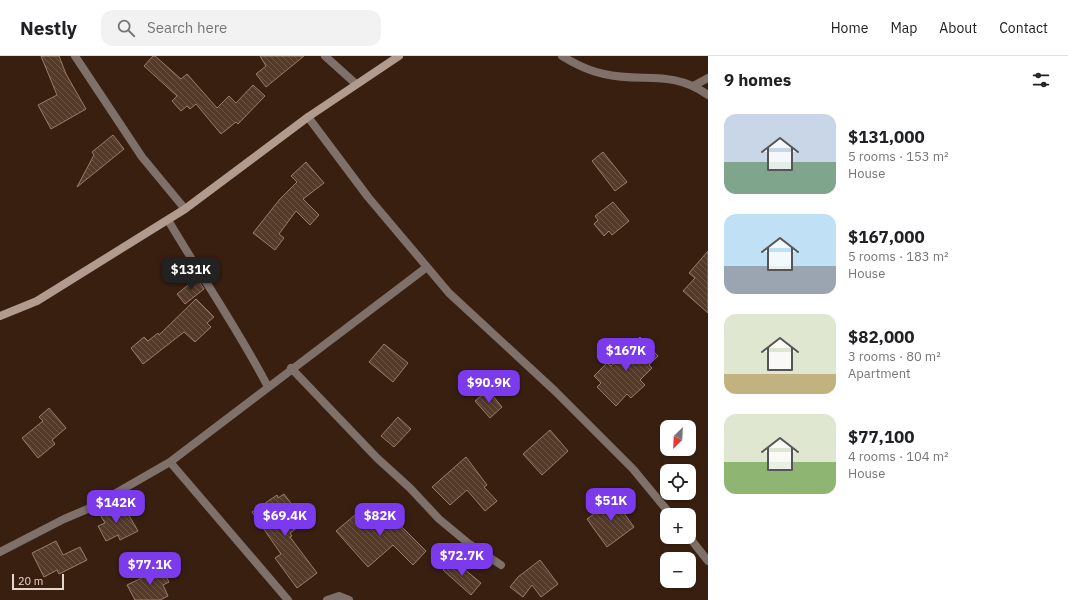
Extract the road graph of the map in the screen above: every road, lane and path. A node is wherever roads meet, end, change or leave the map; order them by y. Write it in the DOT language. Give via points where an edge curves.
graph roads {
  1 [pos="75,56"];
  2 [pos="325,56"];
  3 [pos="399,56"];
  4 [pos="562,56"];
  5 [pos="708,78"];
  6 [pos="356,84"];
  7 [pos="694,85"];
  8 [pos="708,95"];
  9 [pos="308,117"];
  10 [pos="185,210"];
  11 [pos="168,220"];
  12 [pos="427,267"];
  13 [pos="0,316"];
  14 [pos="291,368"];
  15 [pos="268,386"];
  16 [pos="170,462"];
  17 [pos="665,508"];
  18 [pos="695,544"];
  19 [pos="0,552"];
  20 [pos="708,561"];
  21 [pos="501,565"];
  22 [pos="288,600"];
  23 [pos="327,600"];
  24 [pos="349,600"];
  1 -- 10 [label="street" via="142,157"];
  2 -- 6 [label="street"];
  3 -- 6 [label="street"];
  4 -- 7 [label="street" via="575,64 604,74 675,79"];
  5 -- 7 [label="street"];
  6 -- 9 [label="street"];
  7 -- 8 [label="street"];
  9 -- 10 [label="street"];
  9 -- 12 [label="street" via="368,197"];
  10 -- 11 [label="street"];
  11 -- 13 [label="street" via="37,301"];
  11 -- 15 [label="street" via="250,351"];
  12 -- 14 [label="street"];
  12 -- 17 [label="street" via="449,292 555,391 633,469"];
  14 -- 15 [label="street"];
  14 -- 21 [label="street" via="439,519"];
  15 -- 16 [label="street"];
  16 -- 19 [label="street" via="90,508"];
  16 -- 22 [label="street"];
  18 -- 20 [label="street"];
  23 -- 24 [label="street" via="339,596"];
}
